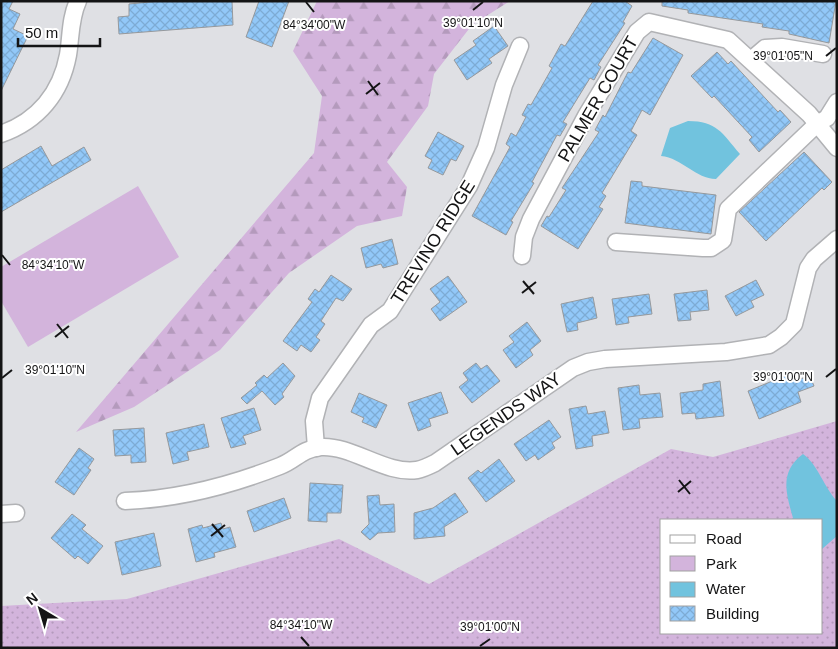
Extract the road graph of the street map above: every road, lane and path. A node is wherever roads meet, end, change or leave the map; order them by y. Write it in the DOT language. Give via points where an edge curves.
graph roads {
  1 [pos="78,1"];
  2 [pos="520,46"];
  3 [pos="823,54"];
  4 [pos="751,60"];
  5 [pos="837,102"];
  6 [pos="817,124"];
  7 [pos="1,134"];
  8 [pos="837,148"];
  9 [pos="837,239"];
  10 [pos="616,242"];
  11 [pos="522,256"];
  12 [pos="316,448"];
  13 [pos="125,501"];
  1 -- 7 [label="street" via="58,89 32,119"];
  2 -- 12 [label="street, TREVINO RIDGE" via="504,85 486,148 469,186 390,311 371,325 320,398 314,421"];
  3 -- 4 [label="street" via="782,47 765,48"];
  4 -- 6 [label="street, PALMER COURT"];
  4 -- 11 [label="street, PALMER COURT" via="720,37 664,24 649,22 642,26 586,116 532,219 524,237"];
  5 -- 6 [label="street" via="827,118"];
  6 -- 8 [label="street, PALMER COURT"];
  6 -- 10 [label="street" via="728,209 723,240 717,245 703,248"];
  9 -- 12 [label="street, LEGENDS WAY" via="808,268 794,324 769,345 726,352 588,362 573,368 434,464 417,470 404,470 336,449"];
  12 -- 13 [label="street, LEGENDS WAY" via="299,453 283,465 214,490 182,497"];
}
